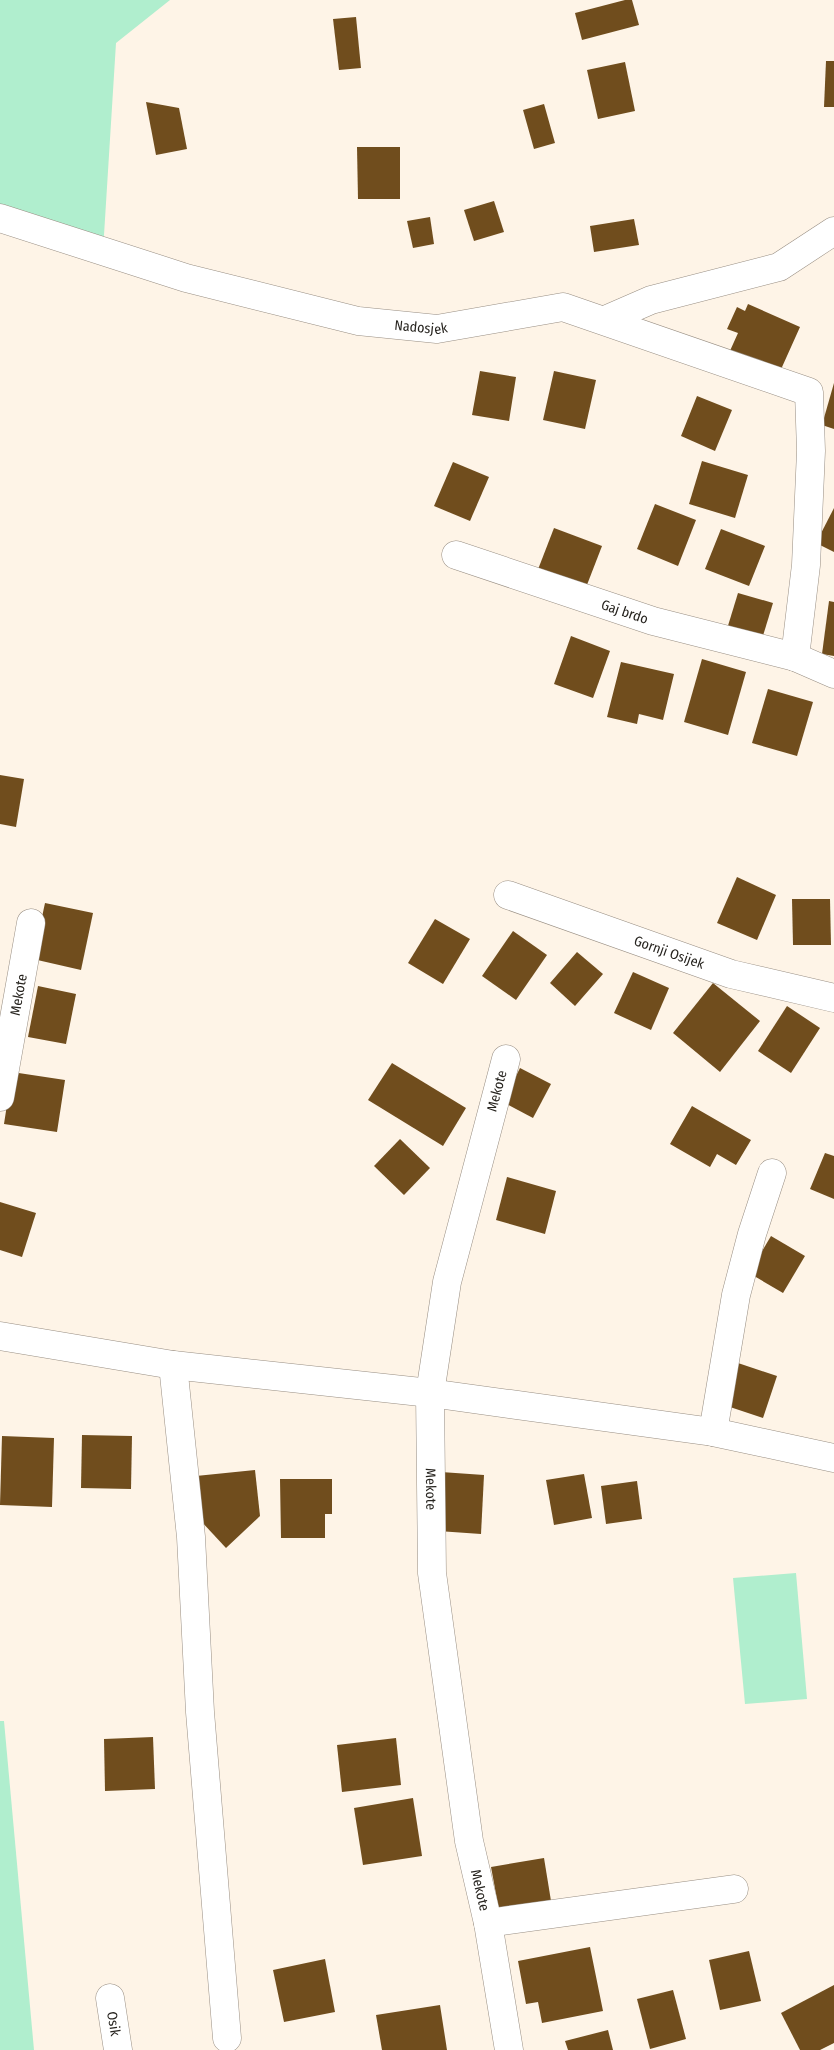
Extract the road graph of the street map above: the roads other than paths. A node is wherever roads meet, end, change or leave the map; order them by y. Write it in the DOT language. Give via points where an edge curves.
graph roads {
  1 [pos="0,218"];
  2 [pos="834,231"];
  3 [pos="605,320"];
  4 [pos="823,455"];
  5 [pos="456,555"];
  6 [pos="795,658"];
  7 [pos="834,674"];
  8 [pos="508,895"];
  9 [pos="31,923"];
  10 [pos="834,998"];
  11 [pos="506,1059"];
  12 [pos="0,1097"];
  13 [pos="772,1173"];
  14 [pos="0,1336"];
  15 [pos="173,1365"];
  16 [pos="430,1393"];
  17 [pos="713,1432"];
  18 [pos="834,1458"];
  19 [pos="734,1890"];
  20 [pos="488,1922"];
  21 [pos="110,1998"];
  22 [pos="227,2038"];
  23 [pos="118,2050"];
  24 [pos="509,2050"];
  1 -- 3 [label="street, Nadosjek" via="186,278 358,320 437,329 563,308"];
  2 -- 3 [label="street" via="779,267 651,300"];
  3 -- 4 [label="street" via="809,392"];
  4 -- 6 [label="street"];
  5 -- 6 [label="street, Gaj brdo" via="653,621"];
  6 -- 7 [label="street, Gaj brdo"];
  8 -- 10 [label="street, Gornji Osijek" via="731,974"];
  9 -- 12 [label="street, Mekote"];
  11 -- 16 [label="street, Mekote" via="447,1282"];
  13 -- 17 [label="street" via="736,1295"];
  14 -- 15 [label="street"];
  15 -- 16 [label="street"];
  15 -- 22 [label="street" via="192,1537 200,1712"];
  16 -- 17 [label="street"];
  16 -- 20 [label="street, Mekote" via="432,1573 469,1841"];
  17 -- 18 [label="street"];
  19 -- 20 [label="street, Mekote"];
  20 -- 24 [label="street, Mekote"];
  21 -- 23 [label="street, Osik"];
}
